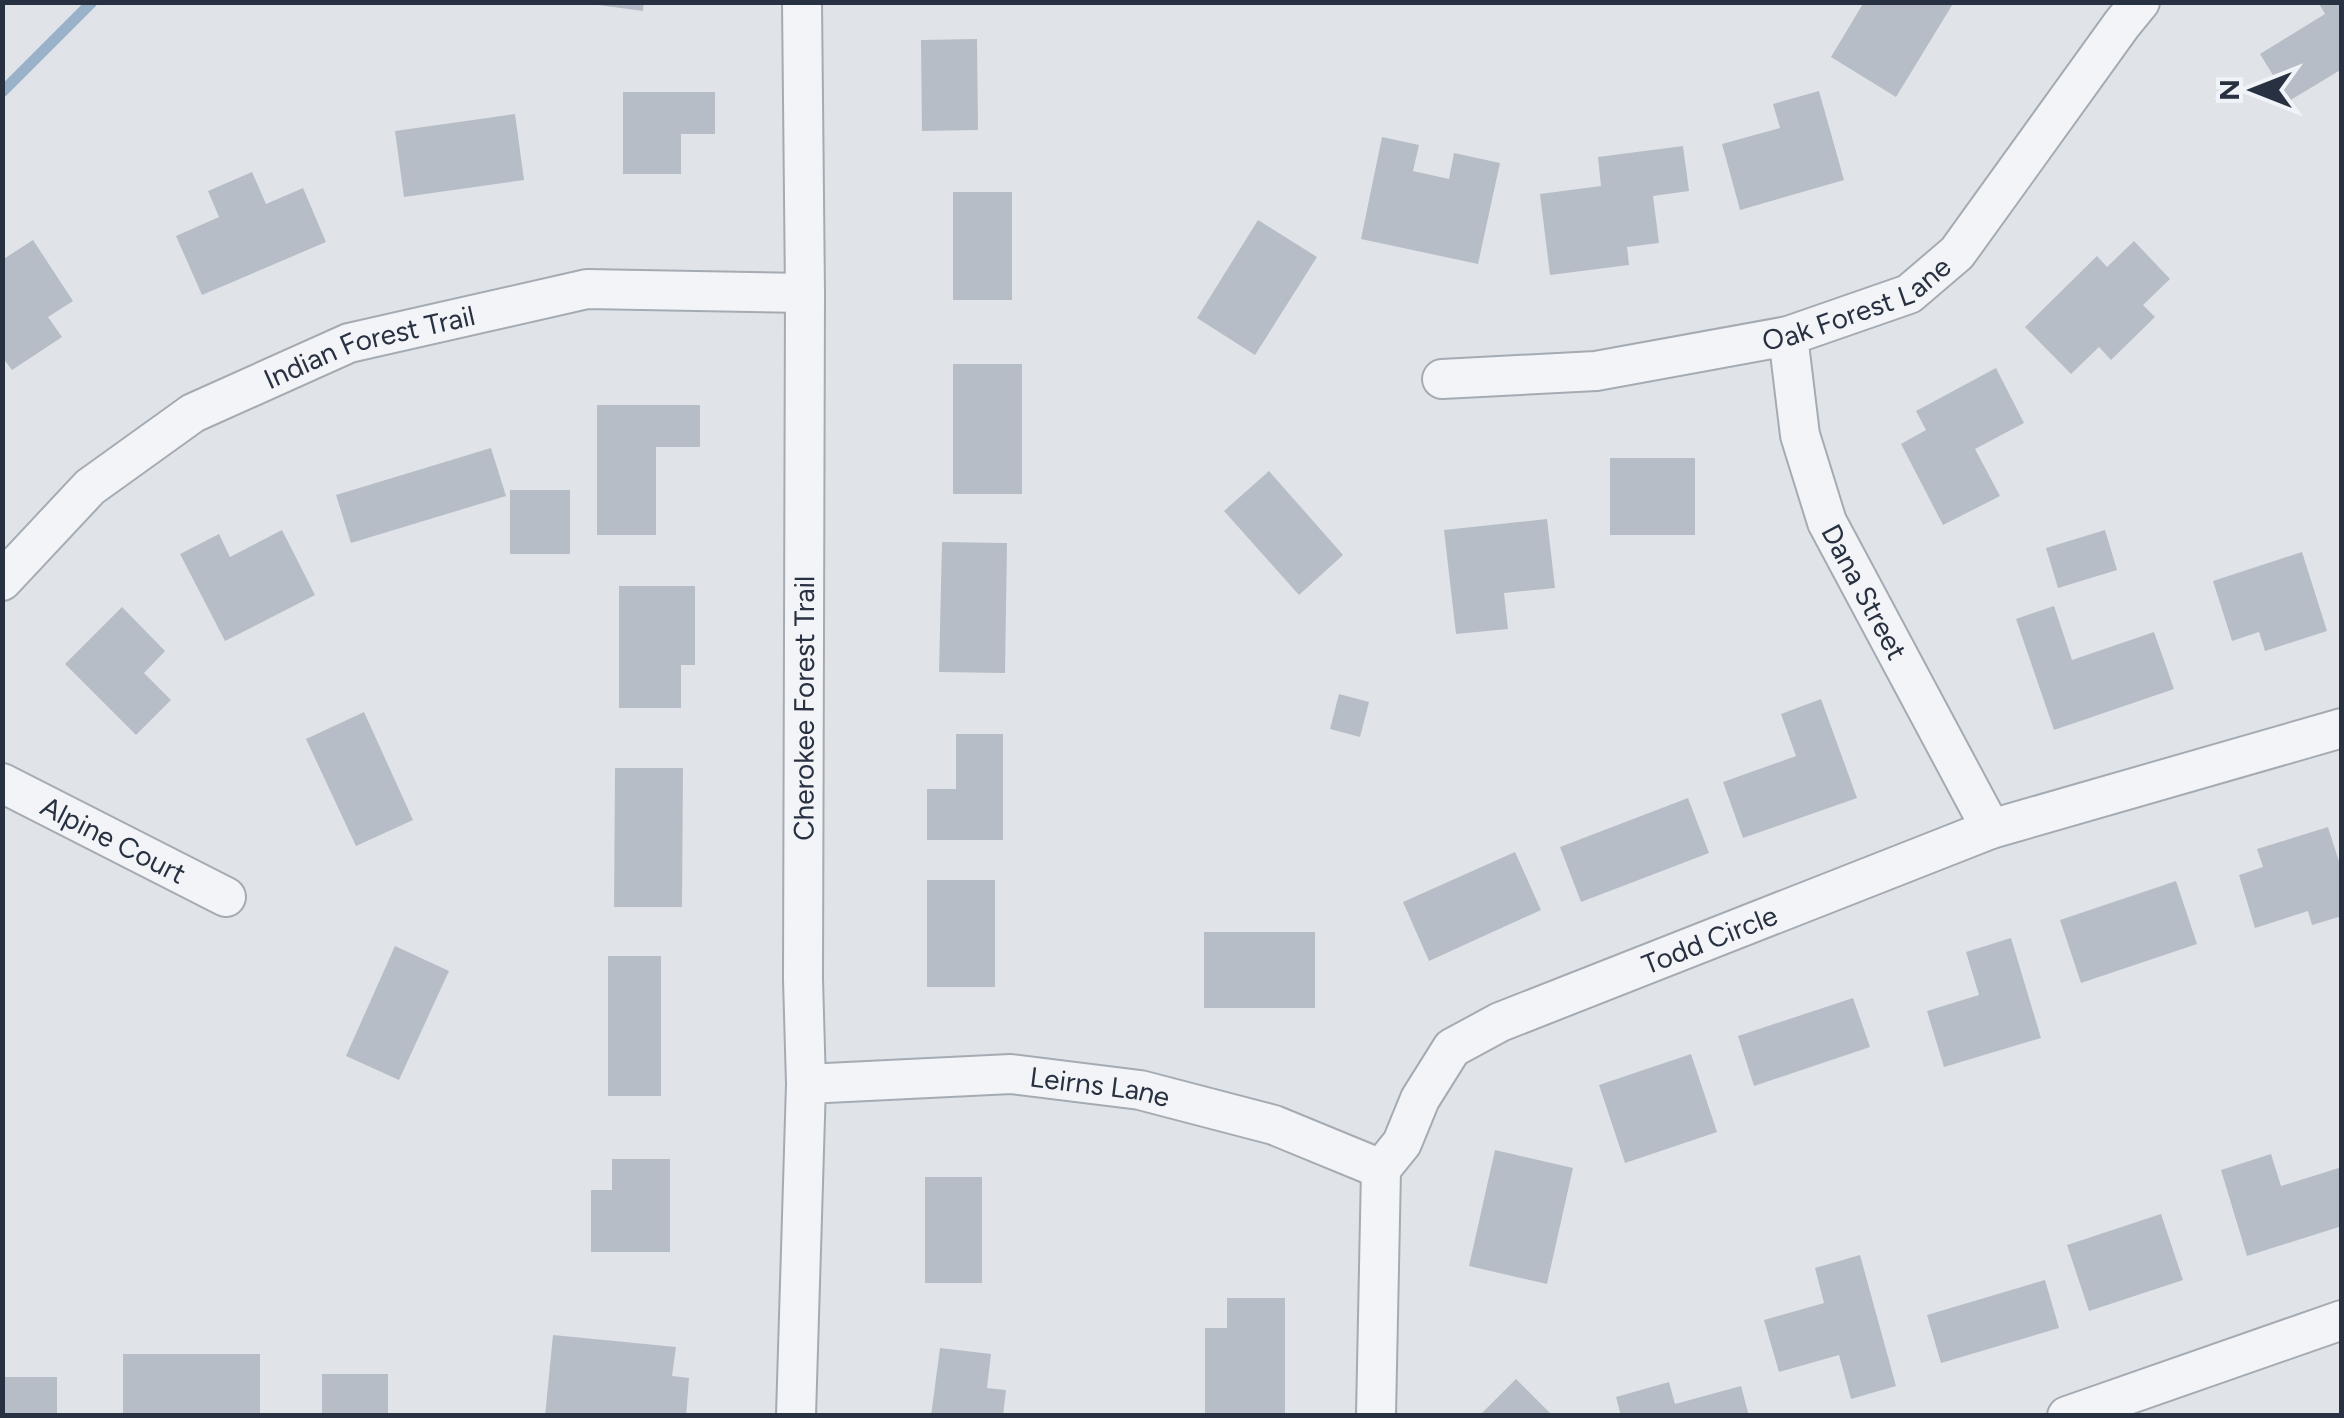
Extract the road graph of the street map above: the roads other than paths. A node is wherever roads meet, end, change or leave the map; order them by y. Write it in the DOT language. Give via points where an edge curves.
graph roads {
  1 [pos="802,2"];
  2 [pos="2140,2"];
  3 [pos="805,293"];
  4 [pos="1788,336"];
  5 [pos="1442,379"];
  6 [pos="2,581"];
  7 [pos="2342,728"];
  8 [pos="2,783"];
  9 [pos="1991,829"];
  10 [pos="226,897"];
  11 [pos="806,1084"];
  12 [pos="1381,1169"];
  13 [pos="2342,1320"];
  14 [pos="796,1416"];
  15 [pos="1376,1416"];
  16 [pos="2068,1416"];
  1 -- 3 [label="street, Cherokee Forest Trail"];
  2 -- 4 [label="street, Oak Forest Lane" via="1957,253 1910,294"];
  3 -- 6 [label="street, Indian Forest Trail" via="587,289 350,342 193,413 90,487"];
  3 -- 11 [label="street, Cherokee Forest Trail"];
  4 -- 5 [label="street, Oak Forest Lane" via="1596,372"];
  4 -- 9 [label="street, Dana Street" via="1800,436 1827,522"];
  7 -- 9 [label="street, Todd Circle"];
  8 -- 10 [label="street, Alpine Court"];
  9 -- 12 [label="street, Todd Circle" via="1500,1022 1452,1048 1402,1144"];
  11 -- 12 [label="street, Leirns Lane" via="1011,1074 1140,1090 1274,1125"];
  11 -- 14 [label="street, Cherokee Forest Trail"];
  12 -- 15 [label="street"];
  13 -- 16 [label="street"];
}
